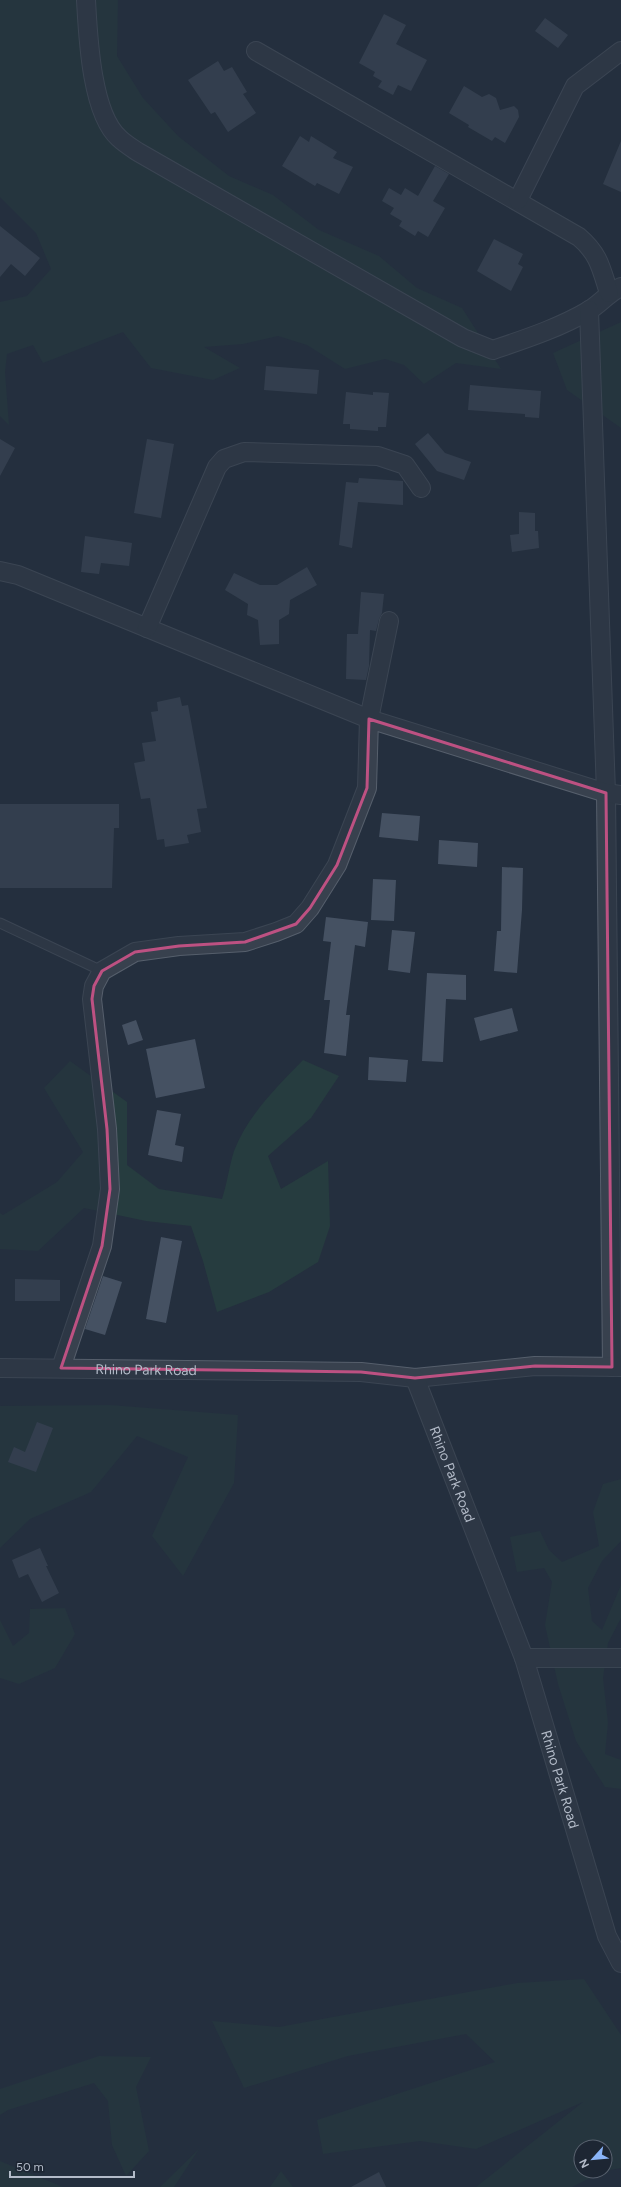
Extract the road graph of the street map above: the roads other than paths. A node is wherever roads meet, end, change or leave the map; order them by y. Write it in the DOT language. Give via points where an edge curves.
graph roads {
  1 [pos="86,0"];
  2 [pos="256,51"];
  3 [pos="621,51"];
  4 [pos="518,200"];
  5 [pos="615,290"];
  6 [pos="589,310"];
  7 [pos="421,488"];
  8 [pos="0,571"];
  9 [pos="389,621"];
  10 [pos="147,628"];
  11 [pos="369,719"];
  12 [pos="613,794"];
  13 [pos="0,923"];
  14 [pos="102,972"];
  15 [pos="616,1367"];
  16 [pos="0,1368"];
  17 [pos="61,1368"];
  18 [pos="415,1378"];
  19 [pos="524,1658"];
  20 [pos="621,1658"];
  21 [pos="614,1933"];
  22 [pos="621,1963"];
  1 -- 6 [label="street" via="89,53 103,113 118,137 138,152 463,338 493,350 537,334"];
  2 -- 4 [label="street"];
  3 -- 4 [label="street" via="575,86"];
  4 -- 5 [label="street" via="591,247"];
  5 -- 6 [label="street"];
  6 -- 12 [label="street"];
  7 -- 10 [label="street" via="405,465 378,456 244,452 224,459 217,467"];
  8 -- 10 [label="street" via="18,575"];
  9 -- 11 [label="street"];
  10 -- 11 [label="street"];
  11 -- 12 [label="street"];
  11 -- 14 [label="street" via="367,788 337,865 310,908 296,924 245,942 178,946 135,952"];
  12 -- 15 [label="street"];
  13 -- 14 [label="lane"];
  14 -- 17 [label="street" via="94,986 92,1000 107,1129 110,1189 102,1246"];
  15 -- 18 [label="street" via="535,1366"];
  16 -- 17 [label="street, Rhino Park Road"];
  17 -- 18 [label="street, Rhino Park Road" via="361,1372"];
  18 -- 19 [label="street, Rhino Park Road"];
  19 -- 20 [label="street"];
  19 -- 21 [label="street, Rhino Park Road"];
  21 -- 22 [label="street, Rhino Park Road"];
}
